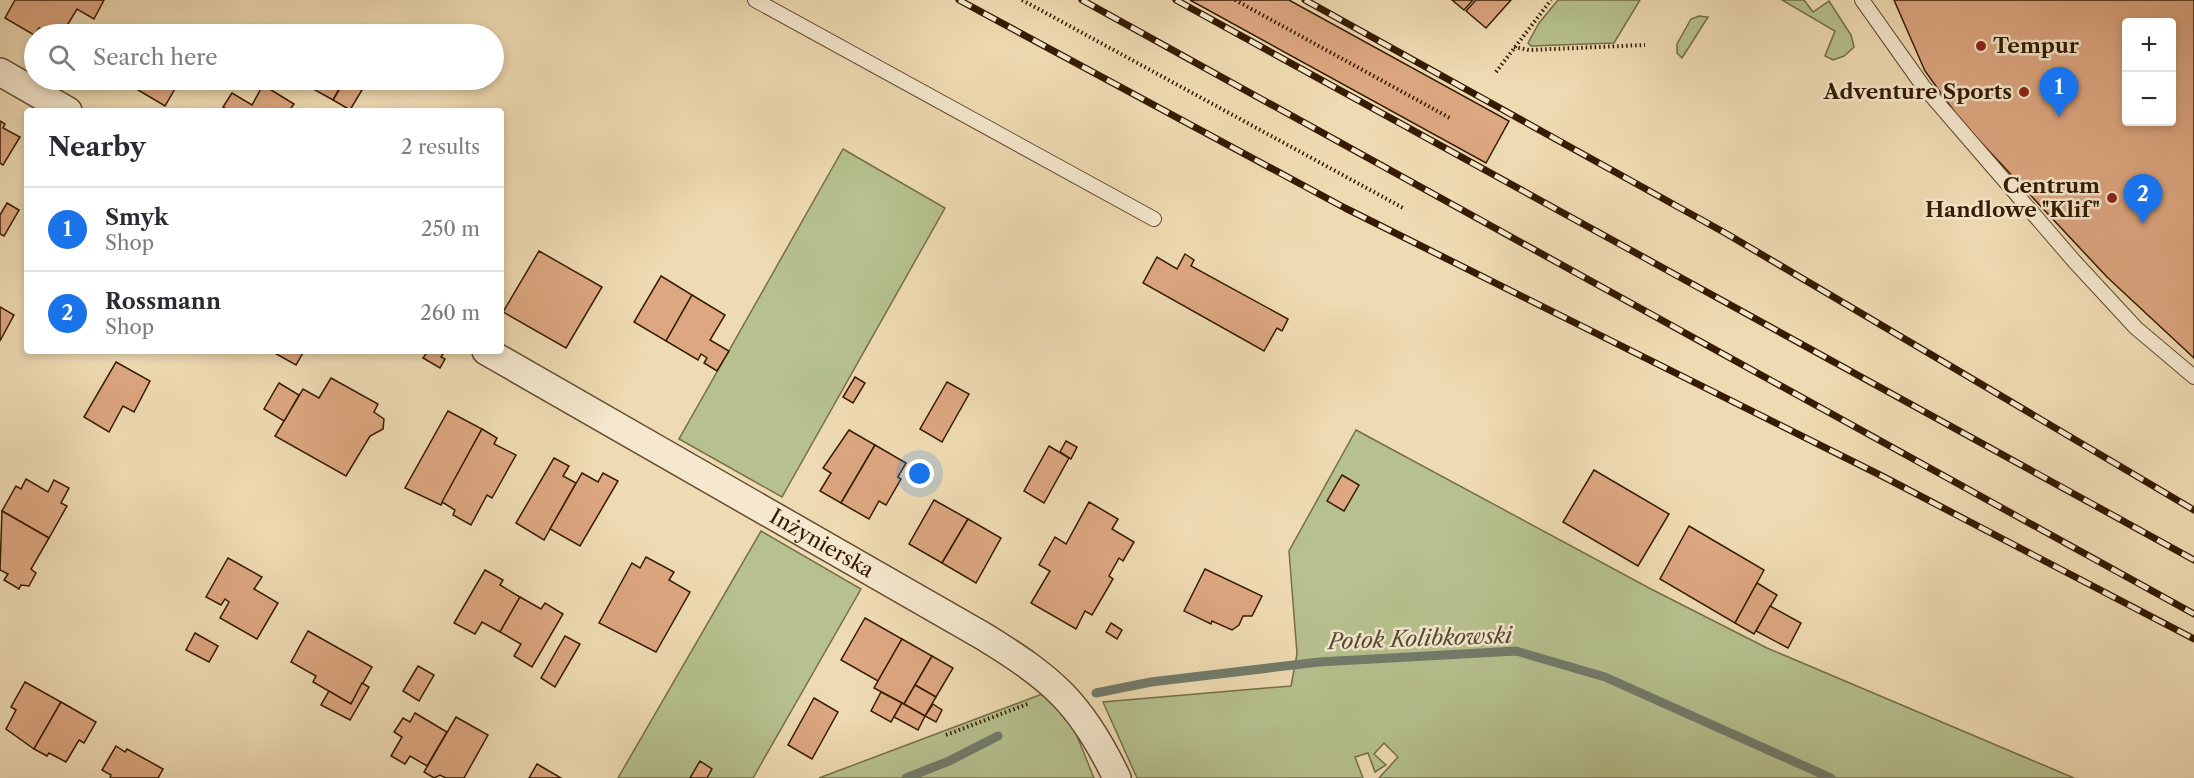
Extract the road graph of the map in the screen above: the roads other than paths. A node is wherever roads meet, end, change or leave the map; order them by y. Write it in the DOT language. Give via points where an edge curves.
graph roads {
  1 [pos="755,0"];
  2 [pos="1862,0"];
  3 [pos="0,72"];
  4 [pos="24,86"];
  5 [pos="31,90"];
  6 [pos="63,108"];
  7 [pos="1154,219"];
  8 [pos="491,354"];
  9 [pos="2194,376"];
  10 [pos="1117,778"];
  1 -- 7 [label="lane"];
  2 -- 9 [label="lane" via="1923,86 2074,261 2136,328"];
  3 -- 4 [label="street"];
  5 -- 6 [label="street"];
  8 -- 10 [label="street, Inżynierska" via="1038,671 1063,693 1087,723"];
}
